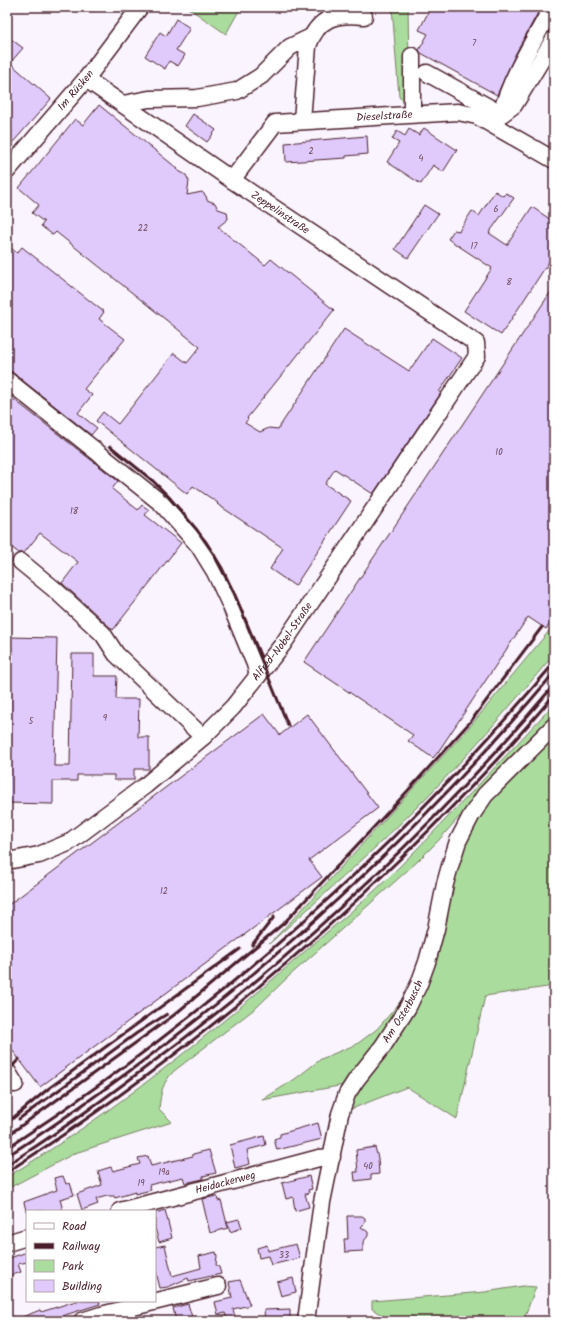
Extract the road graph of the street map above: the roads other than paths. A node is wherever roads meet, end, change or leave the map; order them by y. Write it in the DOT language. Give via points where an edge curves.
graph roads {
  1 [pos="140,7"];
  2 [pos="552,7"];
  3 [pos="364,16"];
  4 [pos="311,37"];
  5 [pos="554,39"];
  6 [pos="412,56"];
  7 [pos="427,73"];
  8 [pos="86,80"];
  9 [pos="123,104"];
  10 [pos="412,114"];
  11 [pos="302,120"];
  12 [pos="498,120"];
  13 [pos="554,160"];
  14 [pos="7,171"];
  15 [pos="232,180"];
  16 [pos="476,343"];
  17 [pos="7,380"];
  18 [pos="21,562"];
  19 [pos="258,676"];
  20 [pos="554,726"];
  21 [pos="203,737"];
  22 [pos="7,861"];
  23 [pos="332,1157"];
  24 [pos="124,1210"];
  25 [pos="26,1237"];
  26 [pos="7,1243"];
  27 [pos="218,1286"];
  28 [pos="156,1301"];
  29 [pos="152,1302"];
  30 [pos="82,1321"];
  31 [pos="306,1321"];
  1 -- 8 [label="street, Im Rüsken"];
  2 -- 12 [label="street" via="523,60"];
  3 -- 4 [label="street" via="346,14 324,21"];
  4 -- 9 [label="street" via="290,47 260,76 237,91 197,98 149,99"];
  4 -- 11 [label="street" via="308,46"];
  5 -- 12 [label="street" via="514,105"];
  6 -- 10 [label="street"];
  7 -- 12 [label="street"];
  8 -- 9 [label="street, Zeppelinstraße"];
  8 -- 14 [label="street, Im Rüsken"];
  9 -- 15 [label="street, Zeppelinstraße"];
  10 -- 11 [label="street, Dieselstraße"];
  10 -- 12 [label="street, Dieselstraße" via="458,112"];
  11 -- 15 [label="street, Dieselstraße" via="275,123"];
  12 -- 13 [label="street, Dieselstraße"];
  15 -- 16 [label="street, Zeppelinstraße"];
  16 -- 19 [label="street, Alfred-Nobel-Straße" via="478,356 283,644"];
  17 -- 19 [label="street" via="161,503 199,546 230,604"];
  18 -- 21 [label="street" via="103,634 116,654"];
  19 -- 21 [label="street, Alfred-Nobel-Straße" via="233,707"];
  20 -- 23 [label="street, Am Osterbusch" via="485,795 470,816 450,866 436,929 419,984 408,1007 383,1046 348,1094 340,1114"];
  21 -- 22 [label="street, Alfred-Nobel-Straße" via="146,785 68,843 39,855"];
  23 -- 24 [label="street, Heidackerweg" via="319,1158"];
  23 -- 31 [label="street, Am Osterbusch" via="322,1202"];
  25 -- 26 [label="street"];
  27 -- 28 [label="street"];
  29 -- 30 [label="street"];
}
